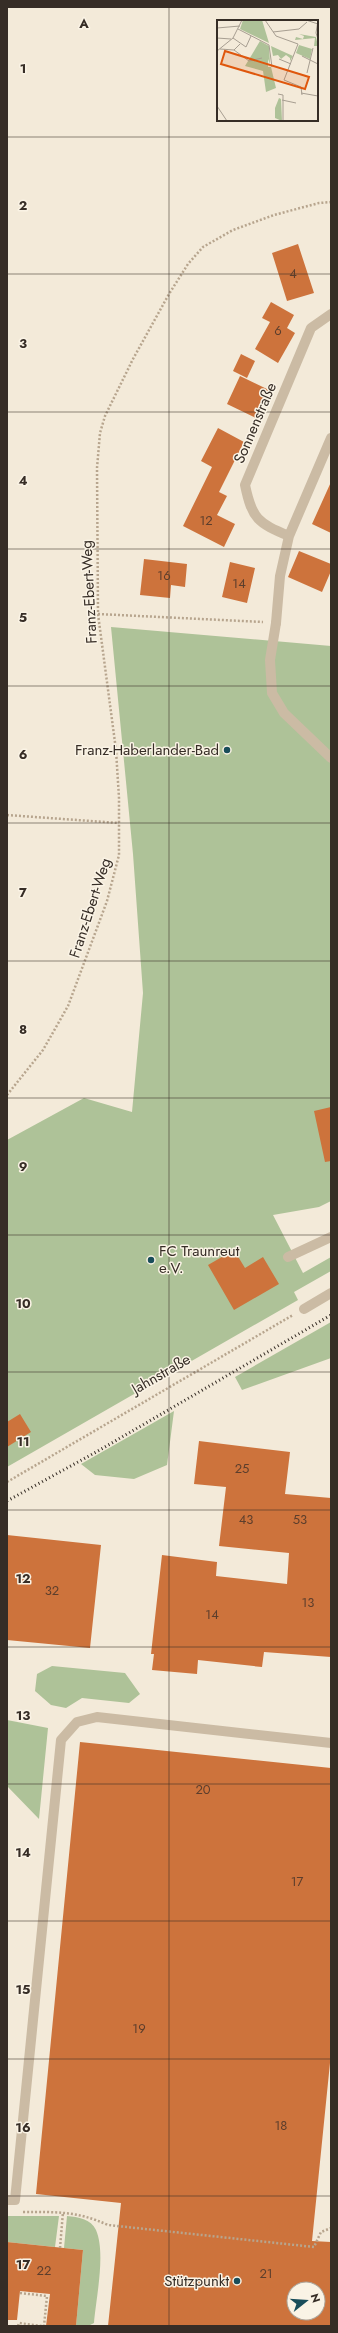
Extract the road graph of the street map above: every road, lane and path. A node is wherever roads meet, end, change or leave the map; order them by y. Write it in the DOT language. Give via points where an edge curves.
graph roads {
  1 [pos="331,202"];
  2 [pos="331,314"];
  3 [pos="331,438"];
  4 [pos="289,536"];
  5 [pos="98,614"];
  6 [pos="276,623"];
  7 [pos="331,758"];
  8 [pos="7,815"];
  9 [pos="119,823"];
  10 [pos="7,1095"];
  11 [pos="331,1237"];
  12 [pos="288,1257"];
  13 [pos="331,1293"];
  14 [pos="304,1309"];
  15 [pos="7,1482"];
  16 [pos="331,1743"];
  17 [pos="7,2200"];
  18 [pos="21,2212"];
  19 [pos="63,2212"];
  20 [pos="331,2228"];
  21 [pos="60,2248"];
  22 [pos="21,2293"];
  23 [pos="18,2326"];
  24 [pos="43,2326"];
  1 -- 5 [label="path, Franz-Ebert-Weg" via="296,208 222,234 195,256 169,294 133,359 105,416 100,433 97,468"];
  2 -- 4 [label="street, Sonnenstraße" via="311,328 245,485 250,508 262,523"];
  3 -- 4 [label="street"];
  4 -- 6 [label="street" via="280,576"];
  5 -- 6 [label="path"];
  5 -- 9 [label="path, Franz-Ebert-Weg" via="116,750"];
  6 -- 7 [label="street" via="270,660 272,693 284,713"];
  8 -- 9 [label="path"];
  9 -- 10 [label="path, Franz-Ebert-Weg" via="116,872 68,1006 43,1050"];
  11 -- 12 [label="street"];
  13 -- 14 [label="street"];
  14 -- 15 [label="path, Jahnstraße"];
  16 -- 17 [label="street" via="97,1717 77,1722 61,1740 15,2200"];
  18 -- 19 [label="path"];
  19 -- 20 [label="path" via="86,2216 108,2225 314,2247 321,2232"];
  19 -- 21 [label="path"];
  22 -- 24 [label="path" via="47,2296"];
  23 -- 24 [label="path" via="19,2323"];
}
